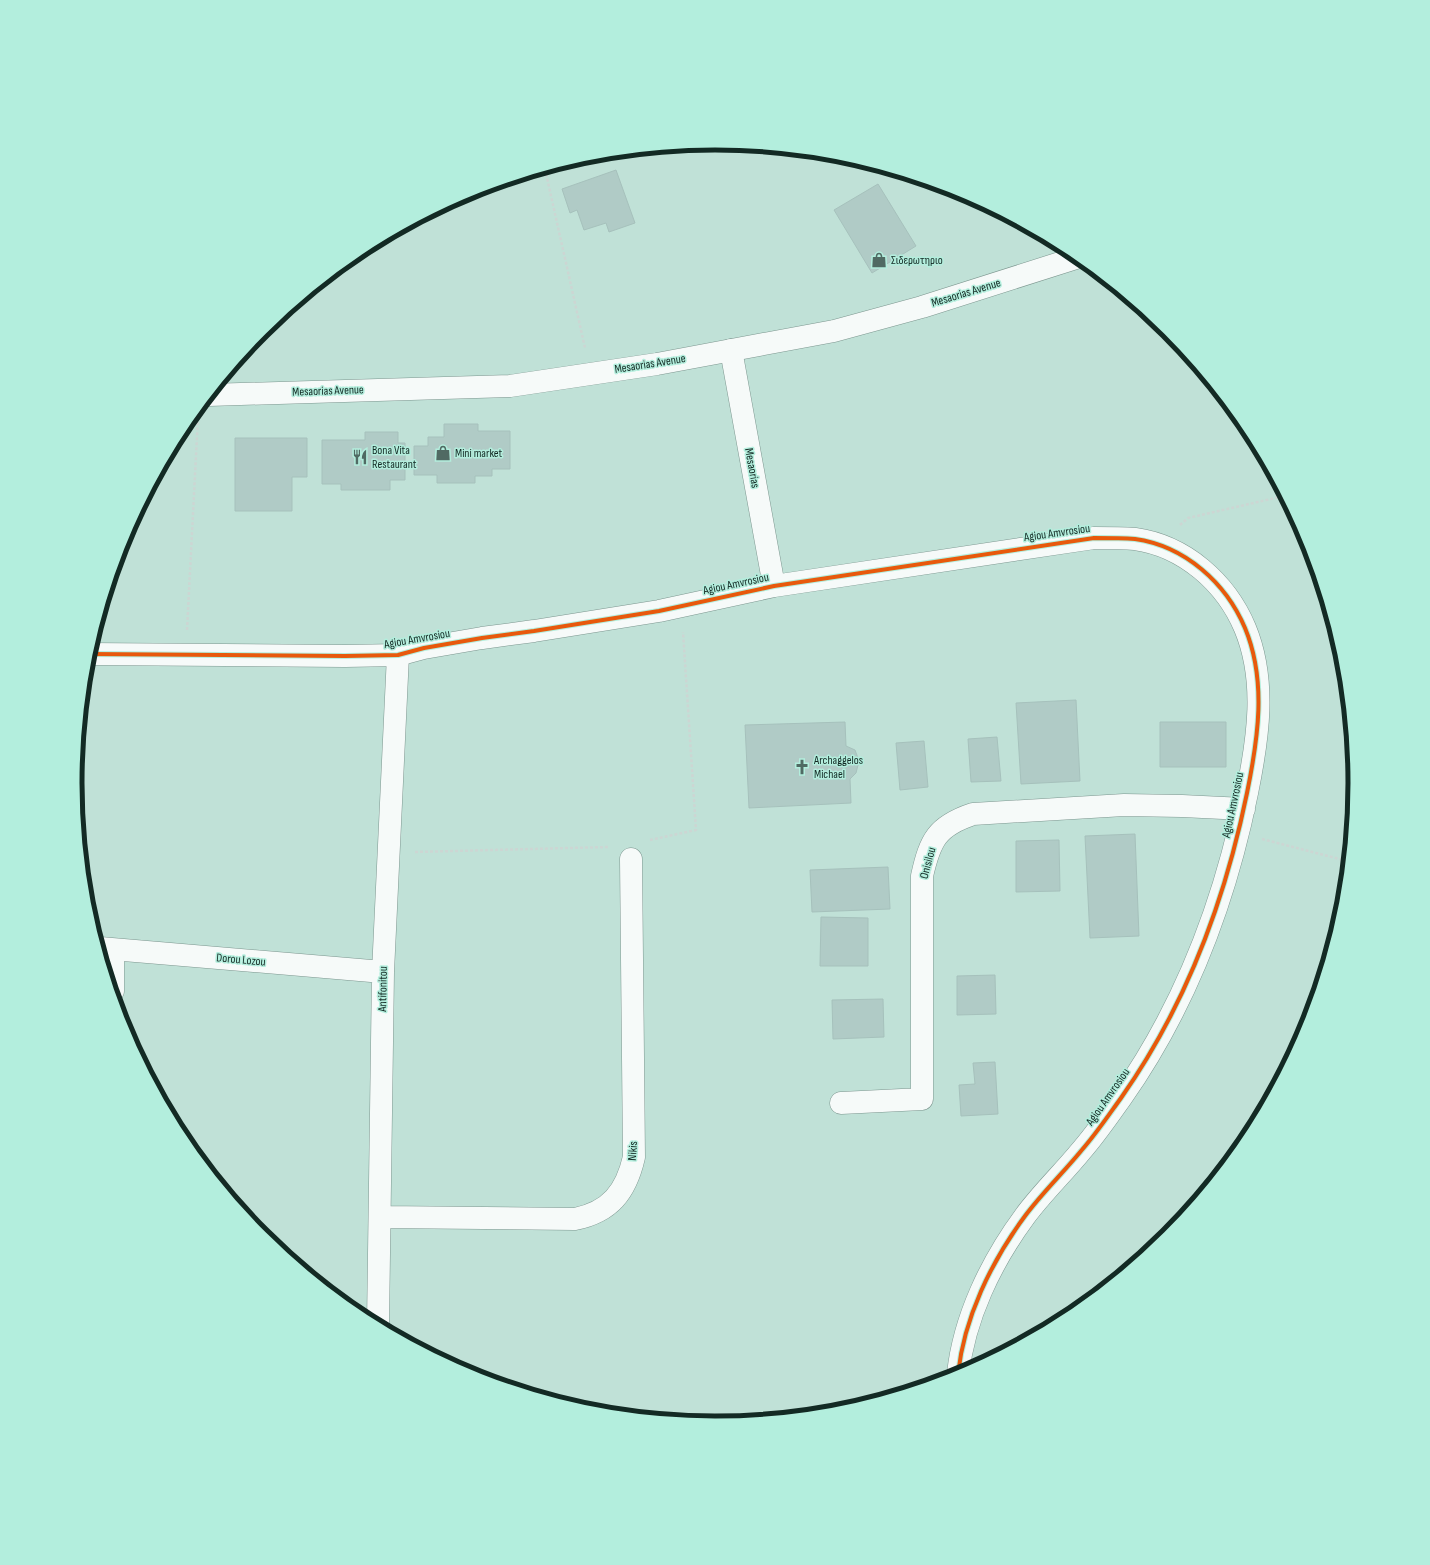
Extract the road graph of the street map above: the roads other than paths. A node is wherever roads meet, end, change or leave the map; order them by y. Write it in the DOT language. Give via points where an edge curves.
graph roads {
  1 [pos="1072,259"];
  2 [pos="731,350"];
  3 [pos="215,395"];
  4 [pos="774,586"];
  5 [pos="95,654"];
  6 [pos="398,655"];
  7 [pos="1244,809"];
  8 [pos="626,853"];
  9 [pos="106,949"];
  10 [pos="383,972"];
  11 [pos="841,1103"];
  12 [pos="380,1217"];
  13 [pos="378,1318"];
  14 [pos="960,1366"];
  1 -- 2 [label="street, Mesaorias Avenue" via="922,307 834,331"];
  2 -- 3 [label="street, Mesaorias Avenue" via="510,386"];
  2 -- 4 [label="street, Mesaorias"];
  4 -- 6 [label="street, Agiou Amvrosiou" via="682,606 451,643"];
  4 -- 7 [label="street, Agiou Amvrosiou" via="1094,538 1137,540 1162,546 1197,565 1214,580 1240,615 1250,640 1257,674 1259,707 1257,739"];
  5 -- 6 [label="street, Agiou Amvrosiou"];
  6 -- 10 [label="street, Antifonitou"];
  7 -- 11 [label="street, Onisilou" via="1116,805 973,814 949,824 938,833 931,845 922,876 922,1099"];
  7 -- 14 [label="street, Agiou Amvrosiou" via="1227,876 1188,981 1141,1066 1115,1106 1082,1150 1024,1218 995,1262 969,1325"];
  8 -- 12 [label="street, Nikis" via="634,1157 622,1190 614,1200 597,1212 575,1219"];
  9 -- 10 [label="street, Dorou Lozou"];
  10 -- 12 [label="street, Antifonitou"];
  12 -- 13 [label="street, Antifonitou"];
}
